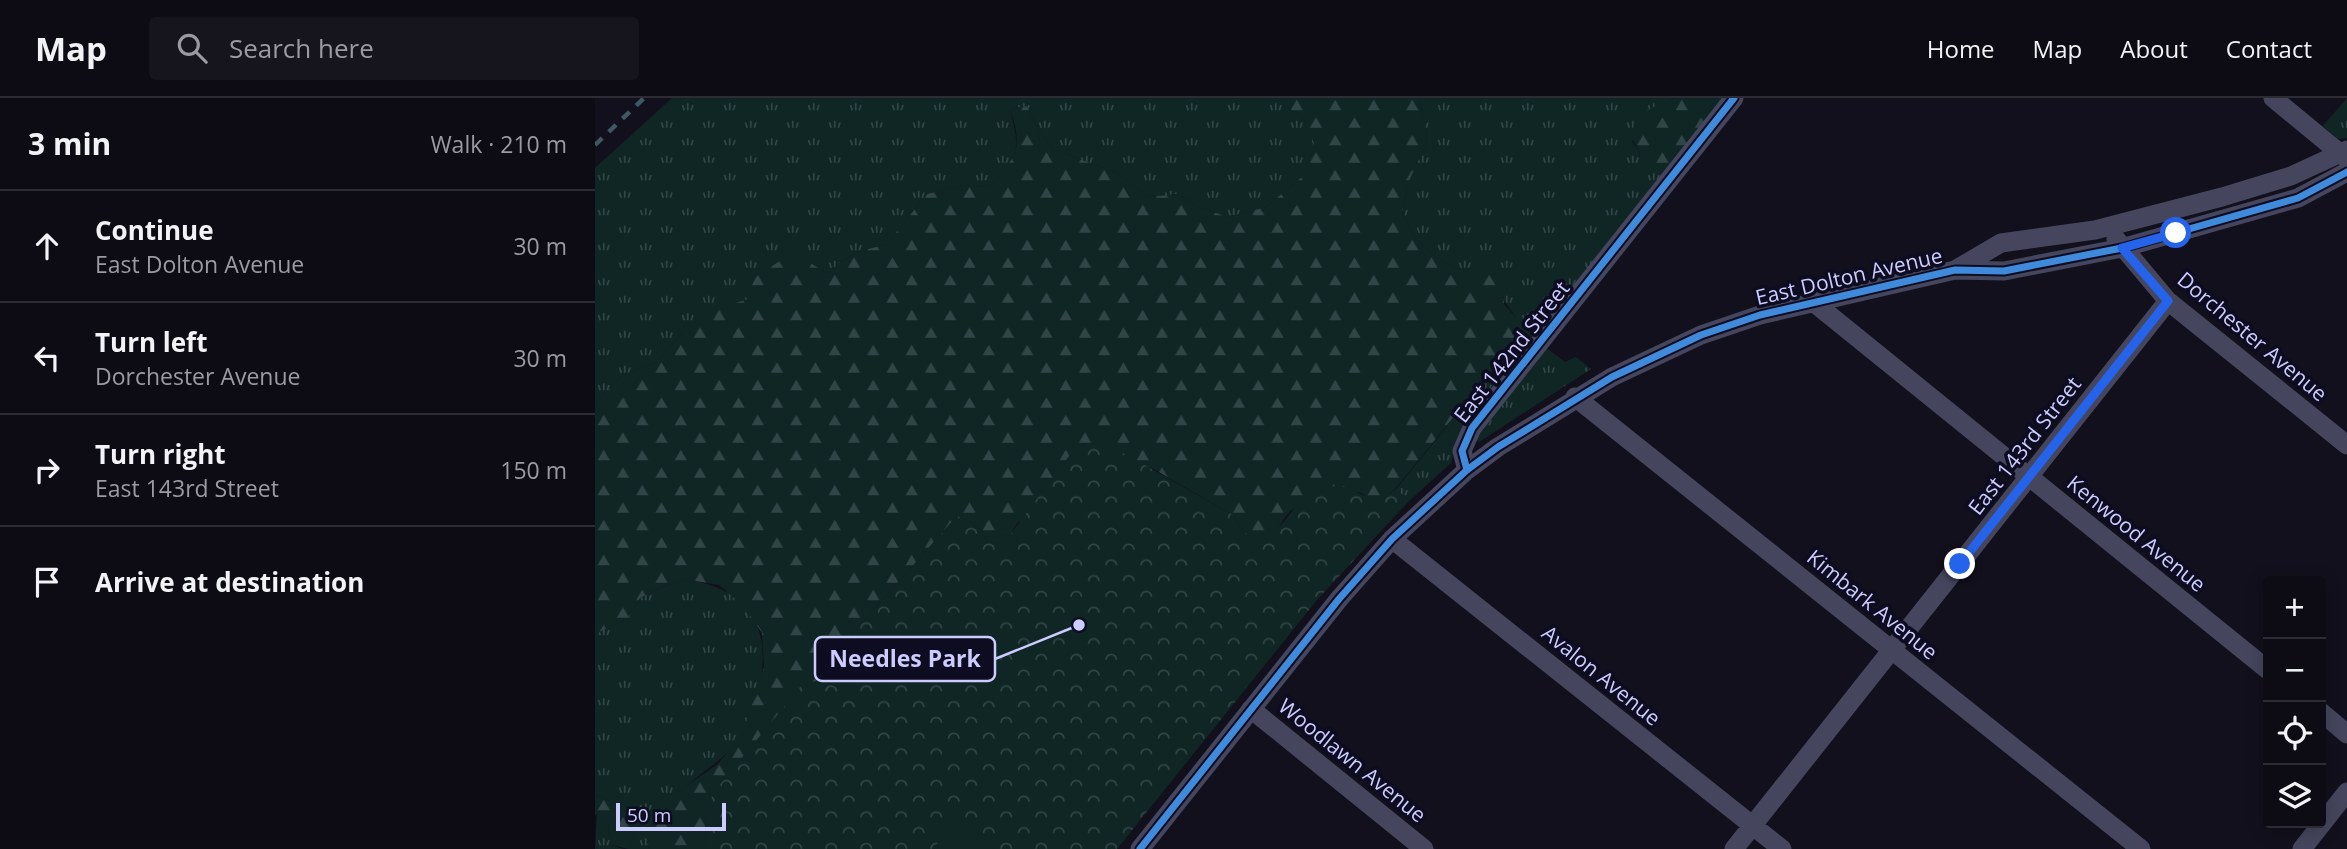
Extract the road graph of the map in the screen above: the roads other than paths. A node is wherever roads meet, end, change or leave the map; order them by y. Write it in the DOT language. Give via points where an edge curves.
graph roads {
  1 [pos="1734,98"];
  2 [pos="2273,98"];
  3 [pos="2345,154"];
  4 [pos="2347,172"];
  5 [pos="2106,227"];
  6 [pos="2122,248"];
  7 [pos="1955,271"];
  8 [pos="1812,301"];
  9 [pos="2168,301"];
  10 [pos="1576,397"];
  11 [pos="2347,445"];
  12 [pos="1467,470"];
  13 [pos="2029,477"];
  14 [pos="1392,539"];
  15 [pos="1892,650"];
  16 [pos="2263,666"];
  17 [pos="1251,709"];
  18 [pos="2326,716"];
  19 [pos="2347,734"];
  20 [pos="2347,792"];
  21 [pos="1753,825"];
  22 [pos="1140,849"];
  23 [pos="1424,849"];
  24 [pos="1734,849"];
  25 [pos="1782,849"];
  26 [pos="2141,849"];
  27 [pos="2302,849"];
  1 -- 12 [label="street, East 142nd Street" via="1472,428 1462,451"];
  2 -- 3 [label="street"];
  3 -- 5 [label="street, East Dolton Avenue" via="2291,176"];
  4 -- 6 [label="street, East Dolton Avenue" via="2298,198"];
  5 -- 6 [label="street, Dorchester Avenue"];
  5 -- 7 [label="street, East Dolton Avenue" via="2001,243"];
  6 -- 7 [label="street, East Dolton Avenue" via="2004,271"];
  6 -- 9 [label="street, Dorchester Avenue"];
  7 -- 8 [label="street, East Dolton Avenue"];
  8 -- 10 [label="street, East Dolton Avenue" via="1700,335"];
  8 -- 13 [label="street, Kenwood Avenue"];
  9 -- 11 [label="street, Dorchester Avenue"];
  9 -- 13 [label="street, East 143rd Street"];
  10 -- 12 [label="street, East Dolton Avenue"];
  10 -- 15 [label="street, Kimbark Avenue"];
  12 -- 14 [label="street"];
  13 -- 15 [label="street, East 143rd Street"];
  13 -- 16 [label="street, Kenwood Avenue"];
  14 -- 17 [label="street"];
  14 -- 21 [label="street, Avalon Avenue"];
  15 -- 21 [label="street, East 143rd Street"];
  15 -- 26 [label="street, Kimbark Avenue"];
  17 -- 22 [label="street"];
  17 -- 23 [label="street, Woodlawn Avenue"];
  18 -- 19 [label="street"];
  20 -- 27 [label="street"];
  21 -- 24 [label="street, East 143rd Street"];
  21 -- 25 [label="street, Avalon Avenue"];
}
